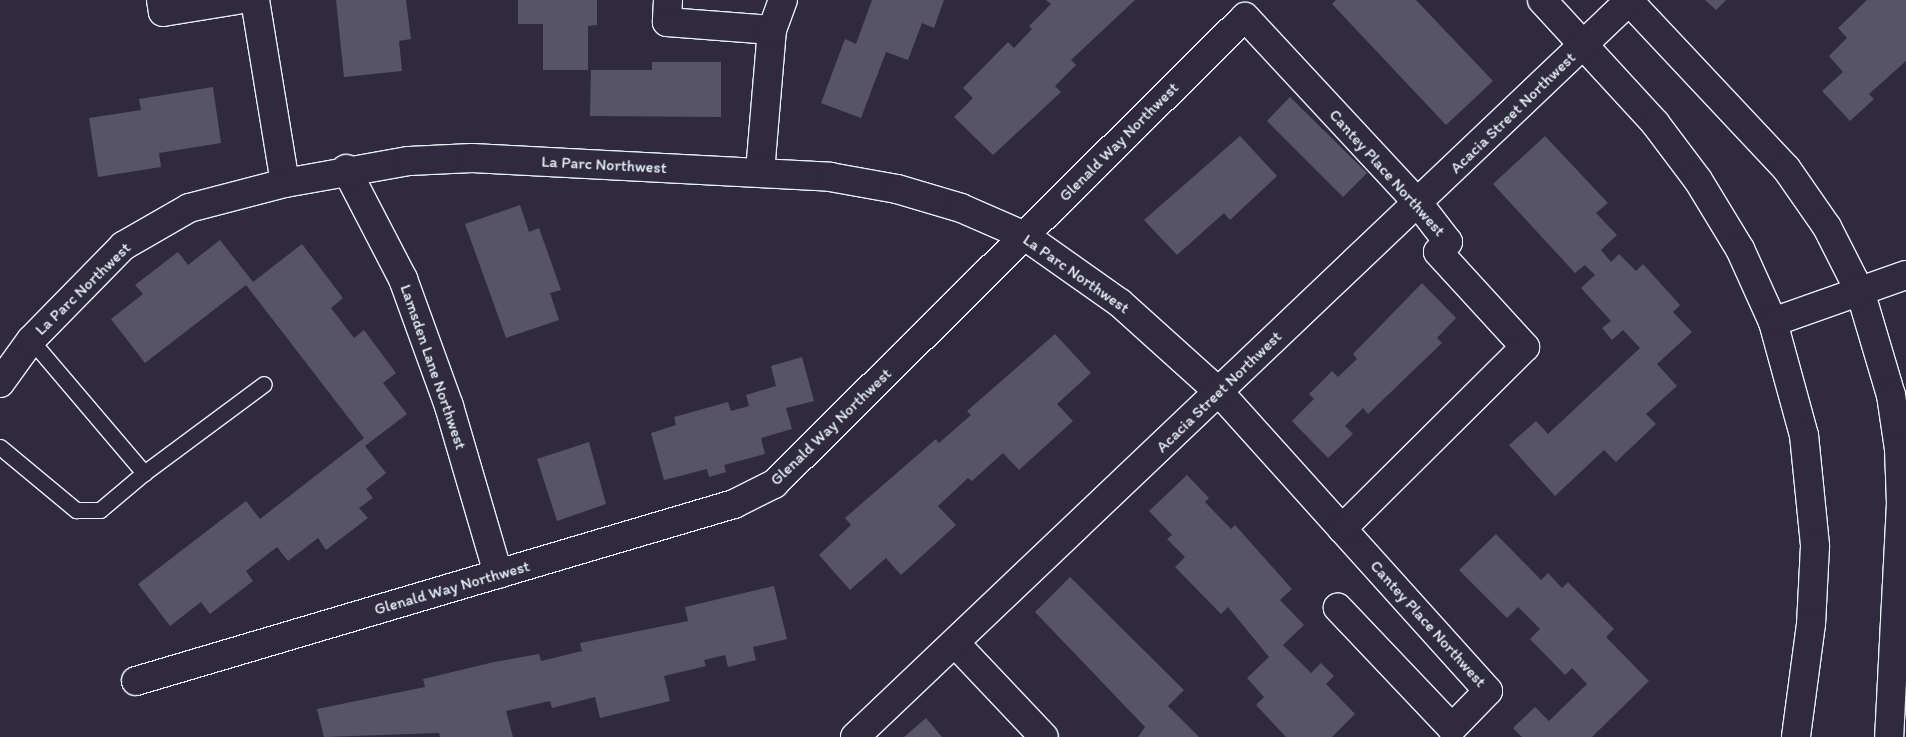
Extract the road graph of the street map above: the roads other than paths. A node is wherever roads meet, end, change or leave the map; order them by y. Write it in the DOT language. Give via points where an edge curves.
graph roads {
  1 [pos="161,0"];
  2 [pos="237,0"];
  3 [pos="255,0"];
  4 [pos="668,0"];
  5 [pos="783,0"];
  6 [pos="1542,0"];
  7 [pos="1629,1"];
  8 [pos="1256,29"];
  9 [pos="772,30"];
  10 [pos="1583,46"];
  11 [pos="346,169"];
  12 [pos="760,172"];
  13 [pos="284,183"];
  14 [pos="1418,203"];
  15 [pos="1026,236"];
  16 [pos="1906,275"];
  17 [pos="1861,294"];
  18 [pos="1773,322"];
  19 [pos="31,340"];
  20 [pos="0,383"];
  21 [pos="264,384"];
  22 [pos="1219,392"];
  23 [pos="0,447"];
  24 [pos="144,474"];
  25 [pos="1342,529"];
  26 [pos="498,574"];
  27 [pos="1338,608"];
  28 [pos="955,643"];
  29 [pos="136,681"];
  30 [pos="855,737"];
  31 [pos="1044,737"];
  32 [pos="1796,737"];
  33 [pos="1889,737"];
  1 -- 2 [label="street" via="162,12"];
  3 -- 13 [label="street"];
  4 -- 9 [label="street" via="667,22"];
  5 -- 9 [label="street"];
  6 -- 10 [label="street"];
  7 -- 10 [label="street, Acacia Street Northwest"];
  7 -- 17 [label="street" via="1786,168 1827,227"];
  8 -- 14 [label="street, Cantey Place Northwest"];
  8 -- 15 [label="street, Glenald Way Northwest" via="1245,16"];
  9 -- 12 [label="street"];
  10 -- 14 [label="street, Acacia Street Northwest"];
  10 -- 18 [label="street" via="1655,123 1698,180 1740,249"];
  11 -- 12 [label="street, La Parc Northwest" via="472,158"];
  11 -- 13 [label="street, La Parc Northwest"];
  11 -- 26 [label="street, Lamsden Lane Northwest" via="402,278 449,406"];
  12 -- 15 [label="street, La Parc Northwest" via="830,177 897,189 961,208"];
  13 -- 19 [label="street, La Parc Northwest" via="189,208 155,225 123,246"];
  14 -- 22 [label="street, Acacia Street Northwest"];
  14 -- 25 [label="street, Cantey Place Northwest" via="1448,242 1438,252 1525,348"];
  15 -- 22 [label="street, La Parc Northwest" via="1120,303"];
  15 -- 26 [label="street, Glenald Way Northwest" via="774,484 734,504"];
  16 -- 17 [label="street"];
  17 -- 18 [label="street"];
  17 -- 33 [label="street" via="1889,386 1899,449 1901,503"];
  18 -- 32 [label="street" via="1804,435 1815,546 1811,624"];
  19 -- 20 [label="street, La Parc Northwest"];
  19 -- 24 [label="lane"];
  21 -- 24 [label="lane"];
  22 -- 25 [label="street, Cantey Place Northwest"];
  22 -- 28 [label="street, Acacia Street Northwest"];
  23 -- 24 [label="lane" via="76,510 100,510"];
  25 -- 27 [label="street, Cantey Place Northwest" via="1488,691 1452,728"];
  26 -- 29 [label="street, Glenald Way Northwest"];
  28 -- 30 [label="street, Acacia Street Northwest"];
  28 -- 31 [label="street"];
}
